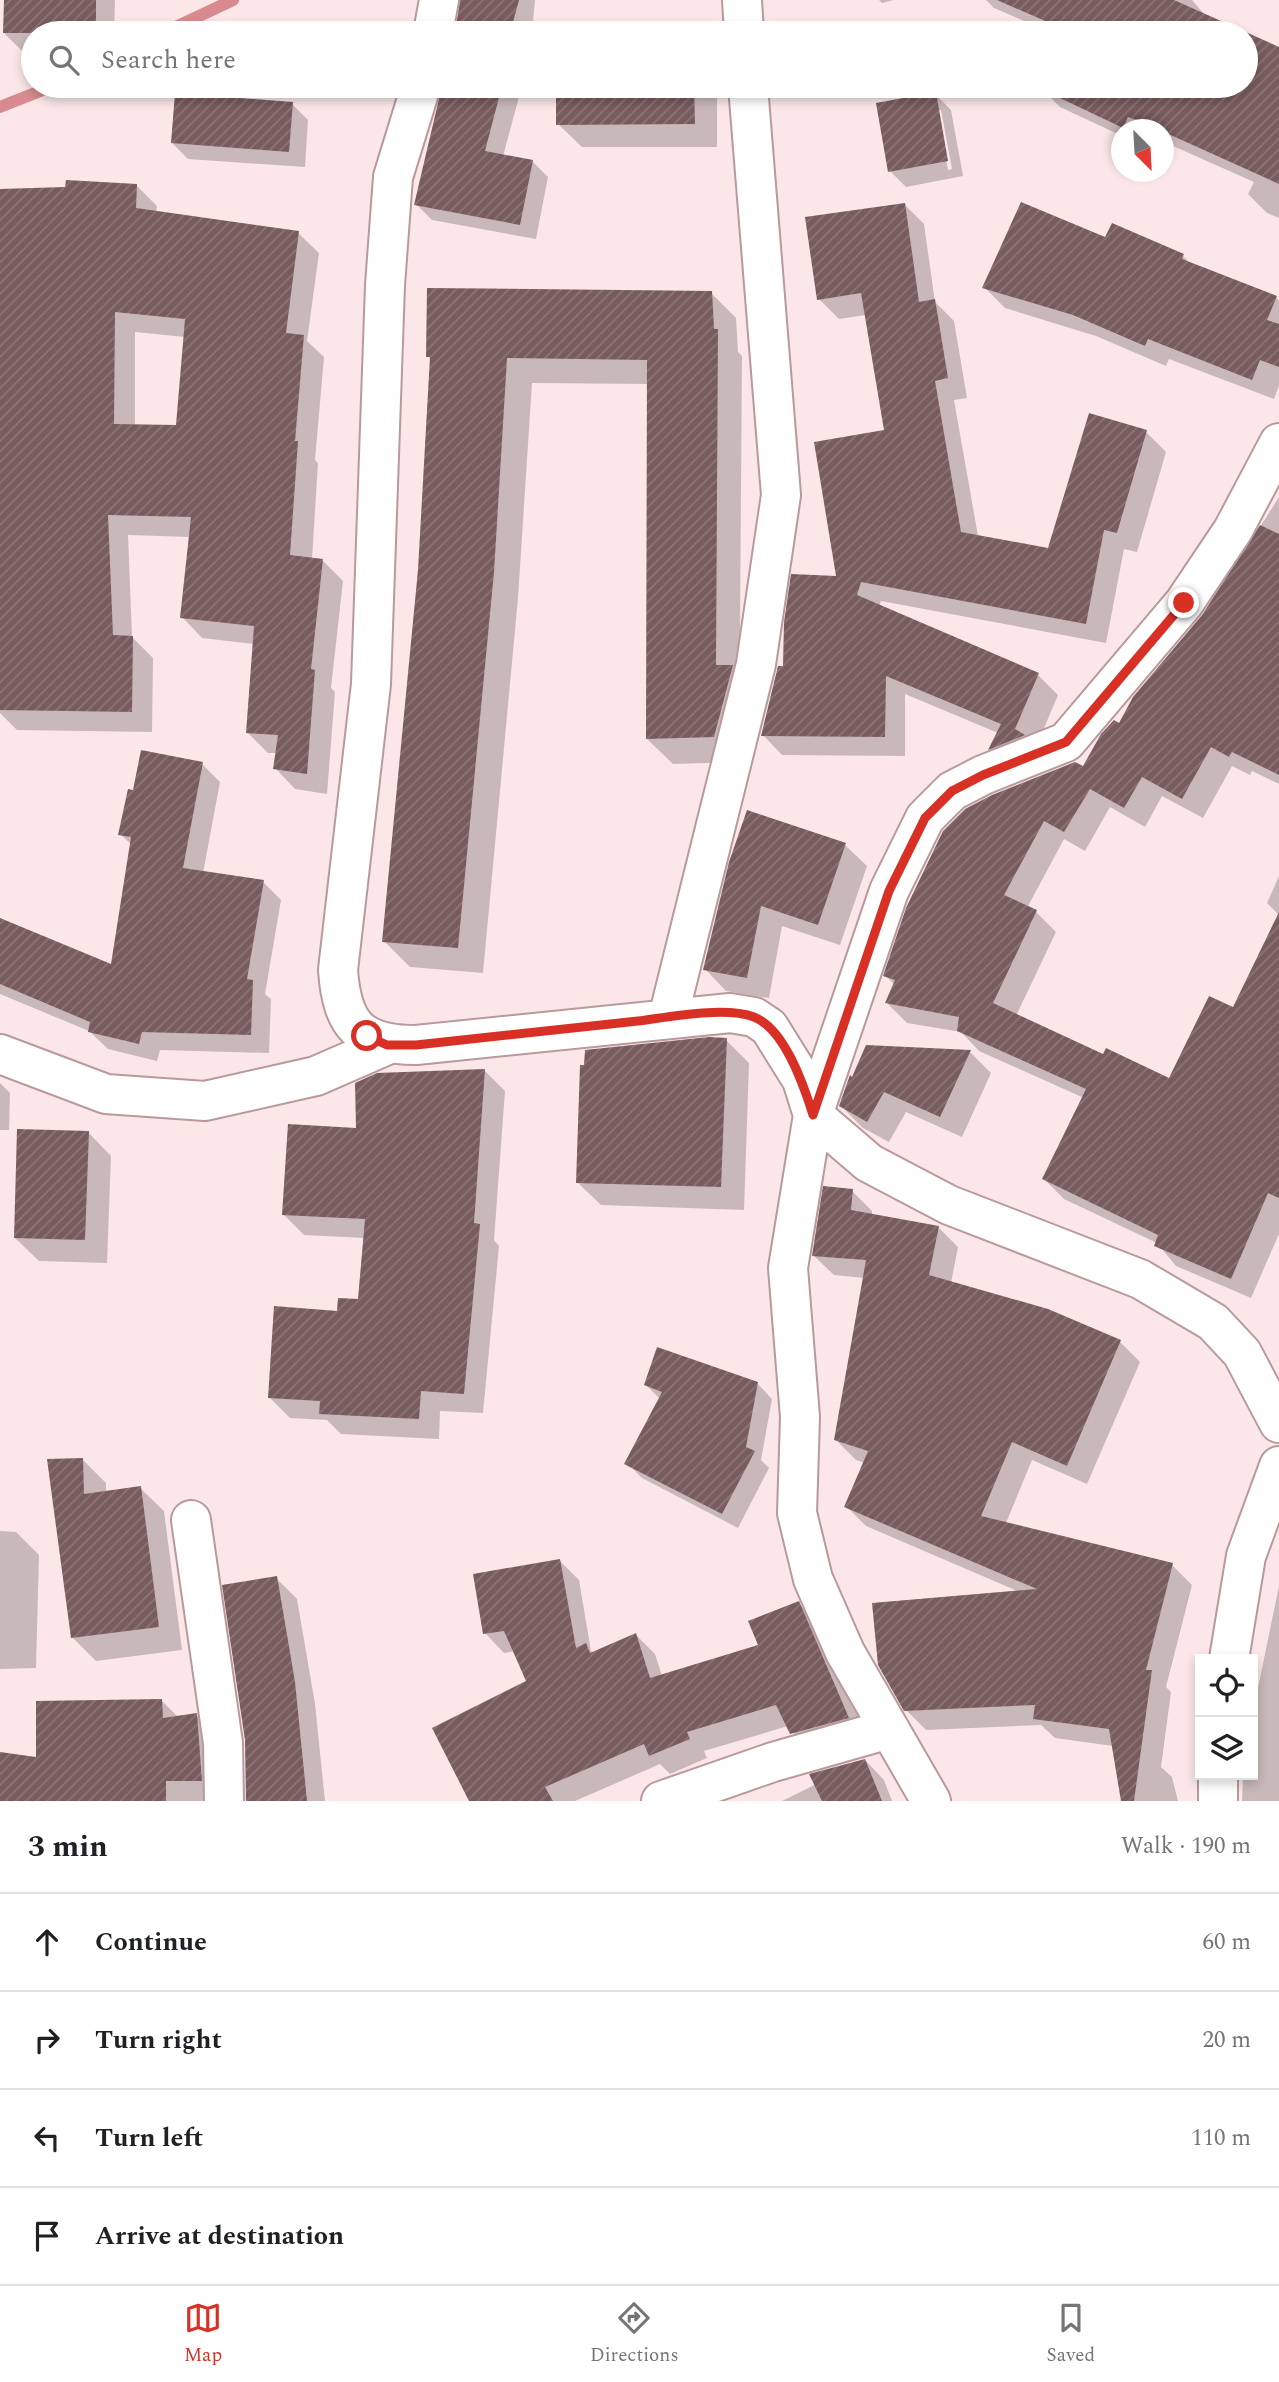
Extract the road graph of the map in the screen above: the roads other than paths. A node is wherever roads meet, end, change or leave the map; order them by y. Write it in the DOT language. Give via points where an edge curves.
graph roads {
  1 [pos="439,0"];
  2 [pos="743,0"];
  3 [pos="435,21"];
  4 [pos="744,21"];
  5 [pos="417,98"];
  6 [pos="749,98"];
  7 [pos="1279,443"];
  8 [pos="668,1017"];
  9 [pos="387,1045"];
  10 [pos="0,1054"];
  11 [pos="813,1115"];
  12 [pos="1269,1379"];
  13 [pos="1279,1423"];
  14 [pos="1279,1465"];
  15 [pos="191,1520"];
  16 [pos="1230,1654"];
  17 [pos="889,1729"];
  18 [pos="1218,1780"];
  19 [pos="225,1801"];
  20 [pos="661,1801"];
  21 [pos="931,1801"];
  22 [pos="1219,1801"];
  1 -- 3 [label="street"];
  2 -- 4 [label="street"];
  5 -- 9 [label="street" via="393,177 371,684 338,970 341,1001 349,1019 367,1036"];
  6 -- 8 [label="street" via="781,495 756,664"];
  7 -- 11 [label="street" via="1233,530 1184,603 1066,742 952,791 925,818 889,891"];
  8 -- 9 [label="street"];
  8 -- 11 [label="street" via="730,1013 754,1017 769,1027 802,1080"];
  9 -- 10 [label="street" via="316,1076 205,1101 106,1094"];
  11 -- 12 [label="street" via="869,1163 949,1205 1140,1279 1213,1322"];
  11 -- 17 [label="street" via="788,1268 800,1417 797,1513 813,1578 845,1652"];
  12 -- 13 [label="street"];
  14 -- 16 [label="street" via="1246,1556"];
  15 -- 19 [label="street" via="223,1743"];
  17 -- 20 [label="street"];
  17 -- 21 [label="street"];
  18 -- 22 [label="street"];
}
